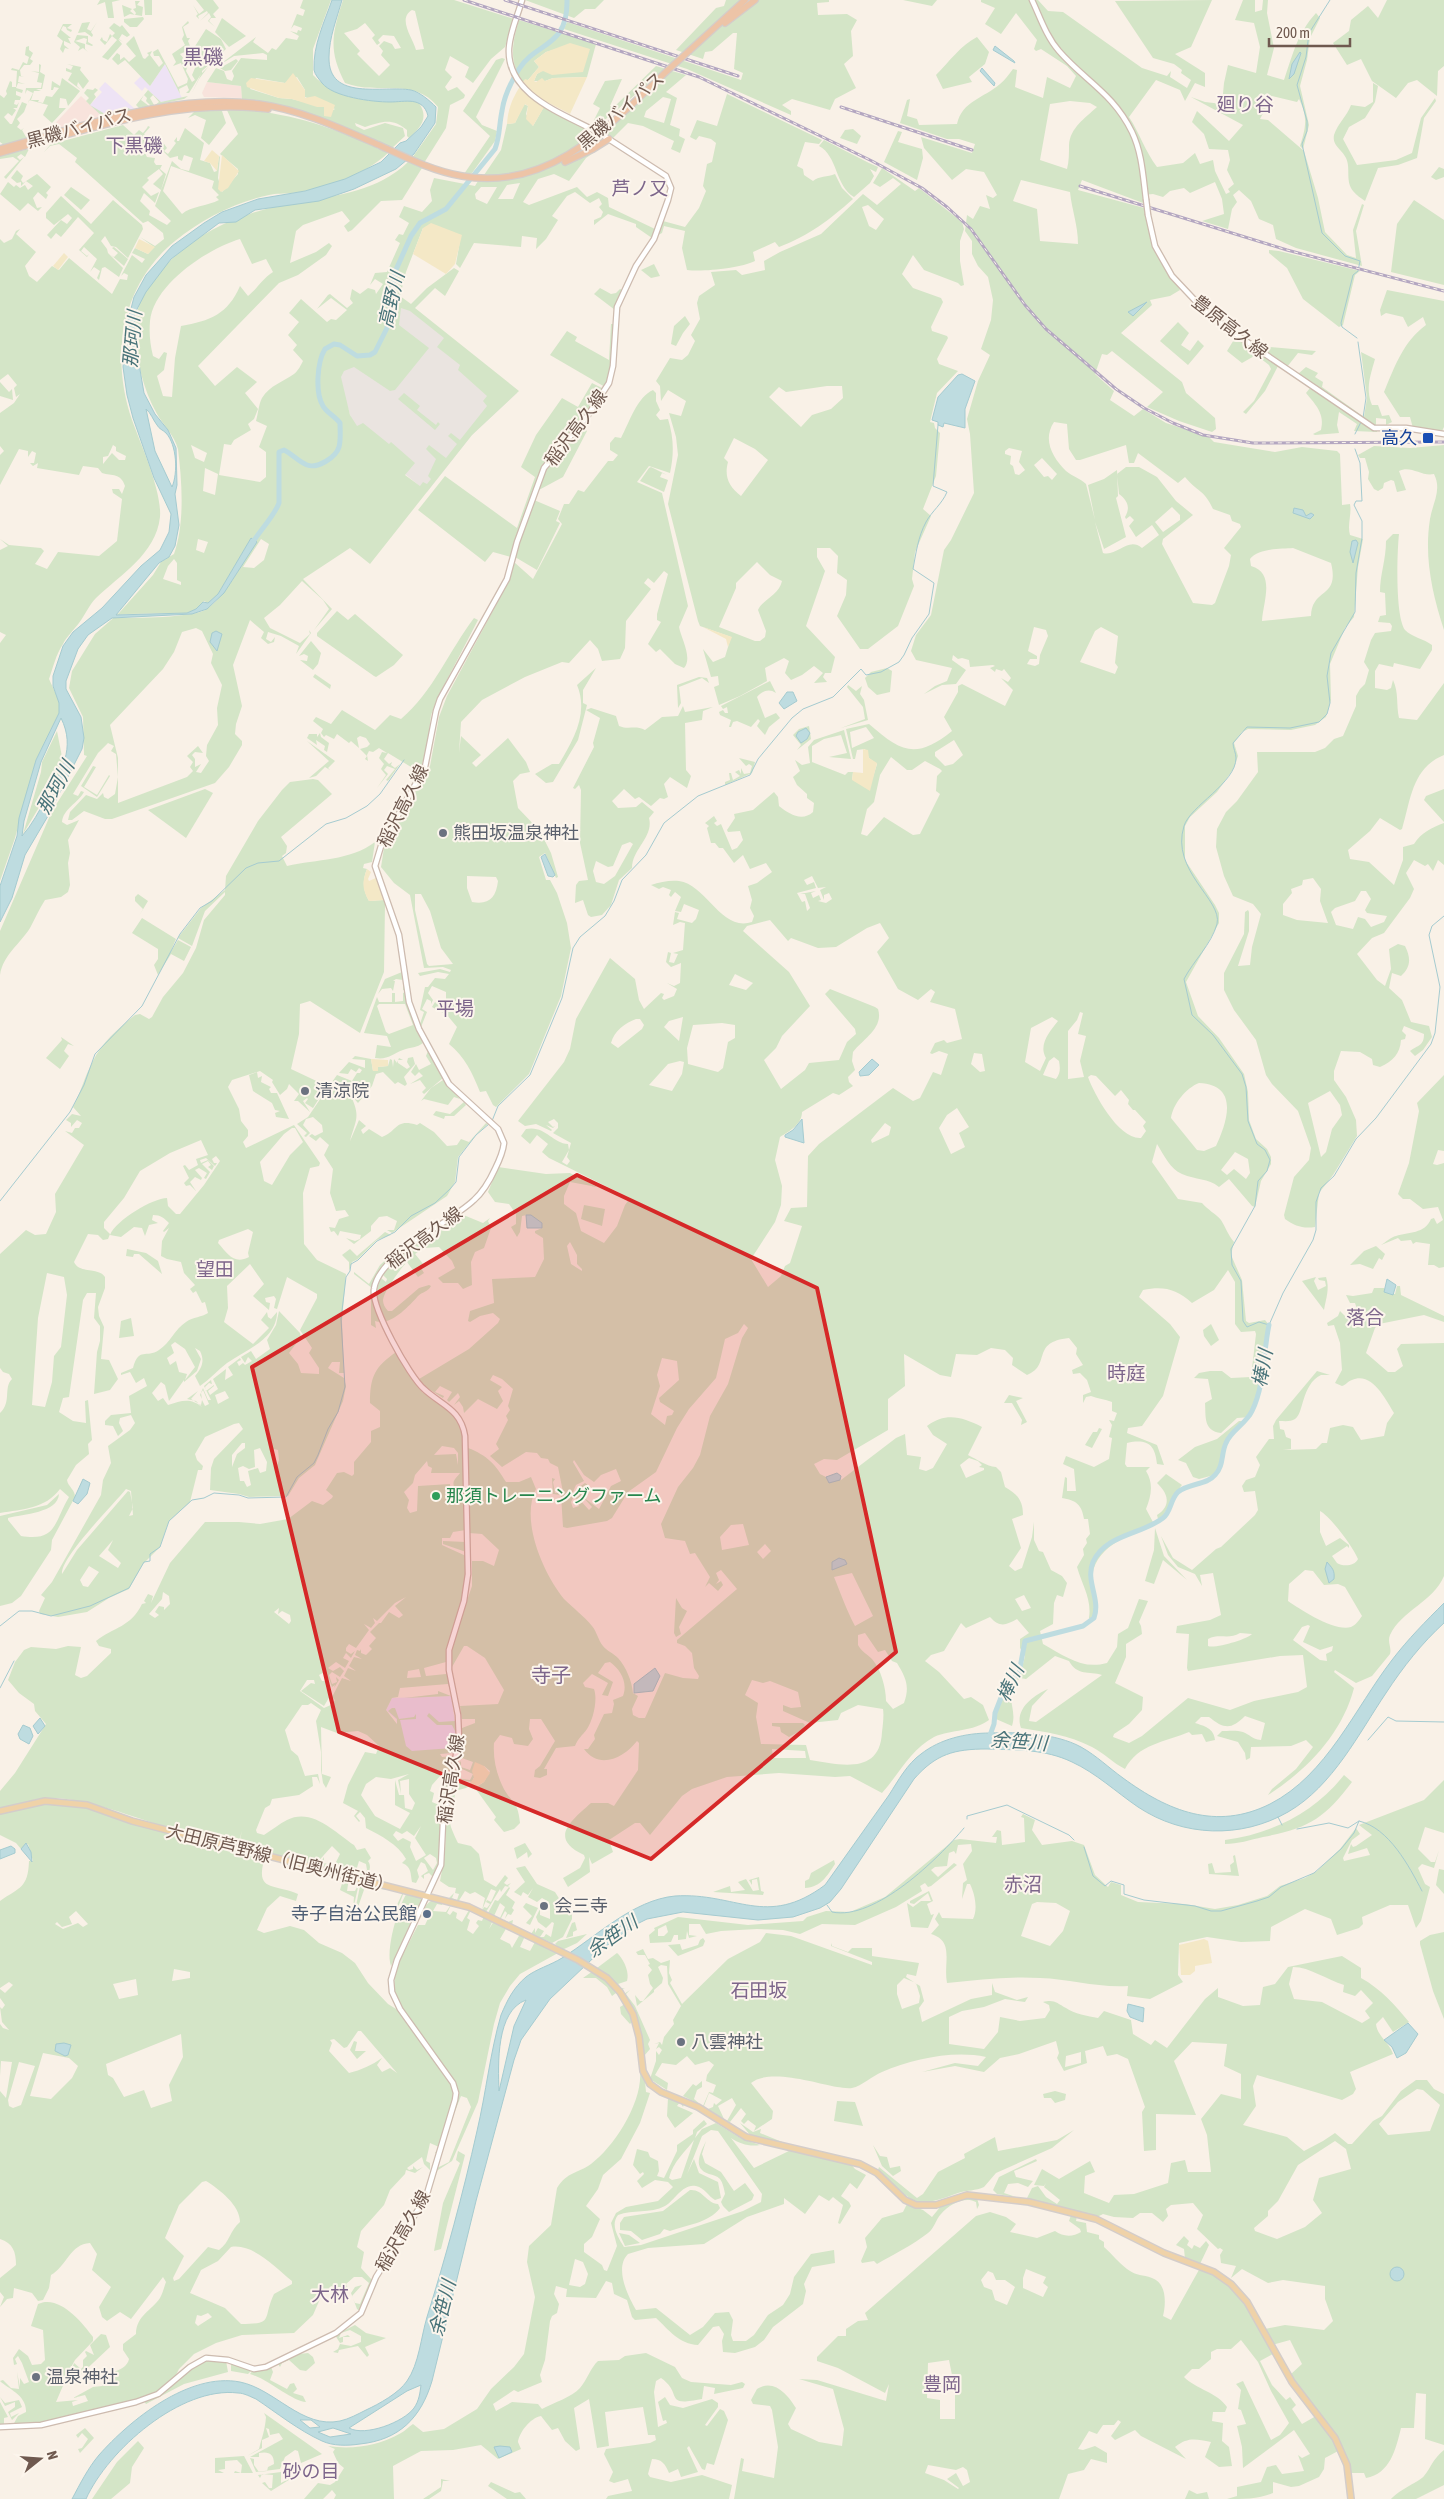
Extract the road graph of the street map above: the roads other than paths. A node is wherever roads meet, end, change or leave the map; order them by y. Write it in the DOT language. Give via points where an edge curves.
graph roads {
  1 [pos="522,0"];
  2 [pos="744,0"];
  3 [pos="755,0"];
  4 [pos="1032,0"];
  5 [pos="706,35"];
  6 [pos="307,116"];
  7 [pos="602,135"];
  8 [pos="0,149"];
  9 [pos="0,153"];
  10 [pos="542,168"];
  11 [pos="1444,434"];
  12 [pos="0,1811"];
  13 [pos="428,1896"];
  14 [pos="0,2427"];
  15 [pos="1351,2499"];
  1 -- 7 [label="main road, 稲沢高久線" via="509,46 518,82 547,105"];
  2 -- 5 [label="highway, 黒磯バイパス"];
  3 -- 5 [label="highway"];
  4 -- 11 [label="main road, 豊原高久線, bridge" via="1059,51 1103,90 1132,132 1139,153 1155,246 1164,264 1187,293 1230,330 1374,428 1406,428"];
  5 -- 10 [label="highway, 黒磯バイパス, bridge" via="586,144"];
  6 -- 8 [label="highway, 黒磯バイパス" via="253,104 192,103 136,113"];
  6 -- 9 [label="highway, 黒磯バイパス" via="257,108 190,107 143,115"];
  6 -- 10 [label="highway, 黒磯バイパス" via="416,162 464,176 511,176"];
  7 -- 10 [label="highway"];
  7 -- 10 [label="highway" via="593,150 558,166"];
  7 -- 13 [label="main road, 稲沢高久線" via="662,173 669,179 671,188 656,234 636,266 617,307 611,378 588,415 541,474 507,579 438,705 426,767 381,846 375,866 399,935 409,1002 419,1029 449,1084 498,1130 504,1144 492,1176 481,1193 389,1262 378,1274 373,1290 379,1315 410,1372 424,1390 455,1412 465,1436 468,1574 449,1657 459,1738 443,1823 441,1865"];
  12 -- 13 [label="main road, 大田原芦野線（旧奥州街道）" via="45,1802 87,1805 216,1843"];
  13 -- 14 [label="main road, 稲沢高久線" via="394,1966 391,1986 400,2009 449,2077 456,2096 426,2197 376,2277 359,2316 327,2338 266,2367 254,2369 228,2360 206,2358 196,2362 158,2394 136,2402 47,2424"];
  13 -- 15 [label="main road, 大田原芦野線（旧奥州街道）" via="469,1907 601,1973 620,1992 633,2014 644,2075 657,2089 698,2107 746,2137 868,2168 916,2206 936,2205 968,2195 1034,2203 1096,2218 1164,2252 1214,2272 1231,2284 1247,2302 1292,2382 1335,2438 1347,2465"];
}
